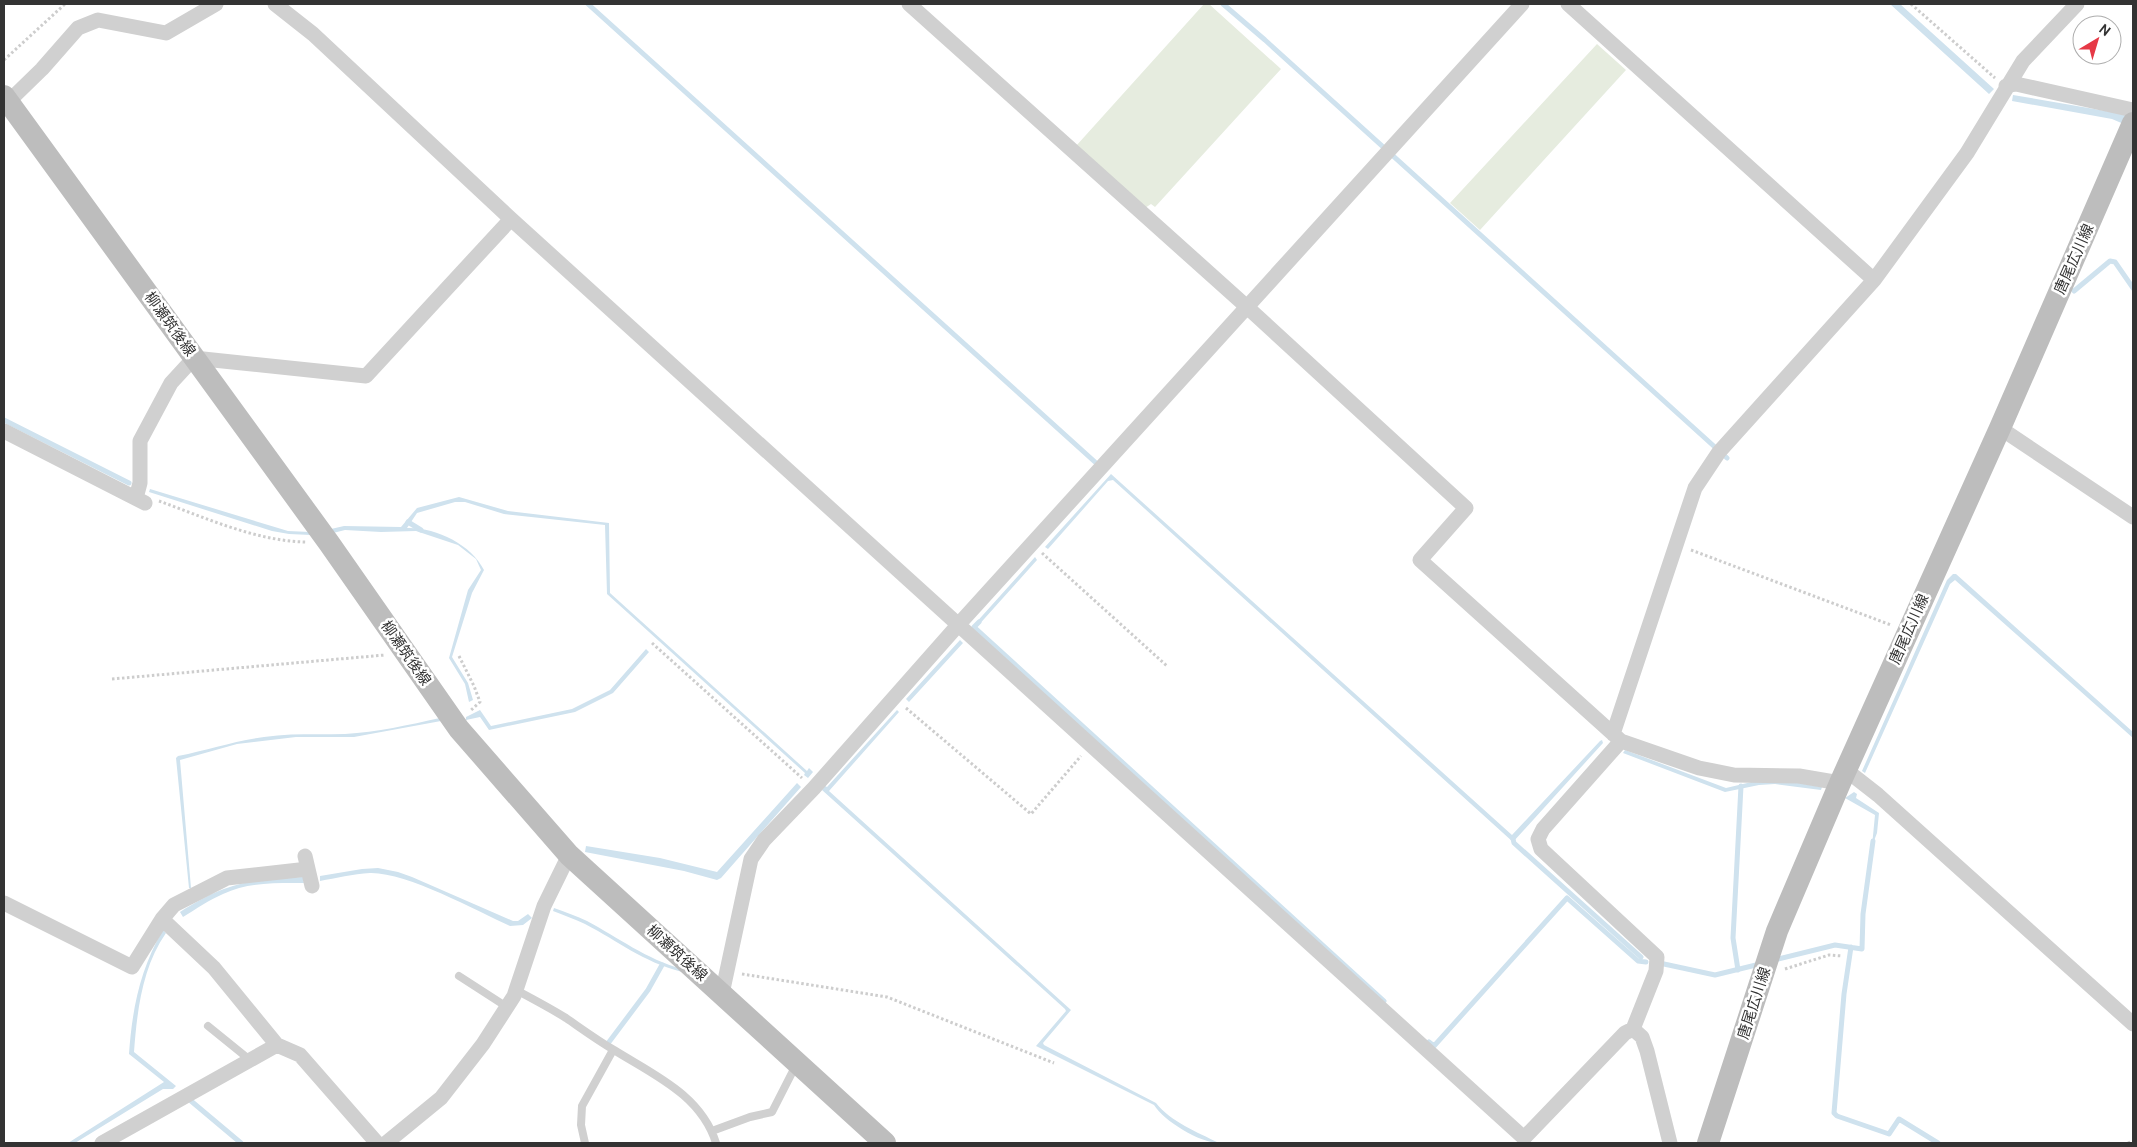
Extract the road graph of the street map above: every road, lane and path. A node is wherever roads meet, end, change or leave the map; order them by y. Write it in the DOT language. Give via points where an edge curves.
graph roads {
  1 [pos="65,4"];
  2 [pos="216,4"];
  3 [pos="275,4"];
  4 [pos="909,4"];
  5 [pos="1522,4"];
  6 [pos="1568,4"];
  7 [pos="1911,4"];
  8 [pos="2077,4"];
  9 [pos="4,60"];
  10 [pos="2006,86"];
  11 [pos="5,101"];
  12 [pos="2131,129"];
  13 [pos="511,219"];
  14 [pos="1874,280"];
  15 [pos="1247,307"];
  16 [pos="194,358"];
  17 [pos="2000,428"];
  18 [pos="4,431"];
  19 [pos="141,500"];
  20 [pos="2133,517"];
  21 [pos="329,543"];
  22 [pos="1033,544"];
  23 [pos="1676,544"];
  24 [pos="959,624"];
  25 [pos="1908,632"];
  26 [pos="652,643"];
  27 [pos="406,653"];
  28 [pos="460,656"];
  29 [pos="1166,666"];
  30 [pos="112,679"];
  31 [pos="894,698"];
  32 [pos="453,720"];
  33 [pos="1617,738"];
  34 [pos="1092,744"];
  35 [pos="1843,776"];
  36 [pos="814,788"];
  37 [pos="569,855"];
  38 [pos="312,886"];
  39 [pos="4,903"];
  40 [pos="162,919"];
  41 [pos="1842,956"];
  42 [pos="727,971"];
  43 [pos="459,976"];
  44 [pos="1763,976"];
  45 [pos="516,990"];
  46 [pos="722,994"];
  47 [pos="507,1007"];
  48 [pos="2133,1024"];
  49 [pos="208,1026"];
  50 [pos="1633,1029"];
  51 [pos="277,1045"];
  52 [pos="614,1050"];
  53 [pos="250,1060"];
  54 [pos="1054,1062"];
  55 [pos="797,1063"];
  56 [pos="712,1131"];
  57 [pos="1522,1140"];
  58 [pos="2133,1141"];
  59 [pos="102,1143"];
  60 [pos="377,1143"];
  61 [pos="386,1143"];
  62 [pos="585,1143"];
  63 [pos="716,1143"];
  64 [pos="885,1143"];
  65 [pos="1670,1143"];
  66 [pos="1708,1143"];
  67 [pos="2128,1143"];
  1 -- 9 [label="path"];
  2 -- 11 [label="street" via="166,33 98,20 78,28 42,69"];
  3 -- 13 [label="street" via="313,34"];
  4 -- 15 [label="street"];
  5 -- 15 [label="street"];
  6 -- 14 [label="street"];
  7 -- 10 [label="path"];
  8 -- 10 [label="street" via="2022,62"];
  10 -- 12 [label="street" via="2016,84"];
  10 -- 14 [label="street" via="1967,153"];
  11 -- 16 [label="main road, 柳瀬筑後線"];
  12 -- 17 [label="main road, 唐尾広川線"];
  13 -- 16 [label="street" via="366,376"];
  13 -- 24 [label="street"];
  14 -- 23 [label="street" via="1719,452 1695,488"];
  15 -- 22 [label="street"];
  15 -- 33 [label="street" via="1466,508 1420,560"];
  16 -- 19 [label="street" via="170,383 140,442"];
  16 -- 21 [label="main road, 柳瀬筑後線"];
  17 -- 20 [label="street"];
  17 -- 25 [label="main road, 唐尾広川線"];
  18 -- 19 [label="street"];
  19 -- 21 [label="path" via="157,501 285,542"];
  21 -- 27 [label="main road, 柳瀬筑後線"];
  22 -- 24 [label="street"];
  22 -- 29 [label="path"];
  23 -- 25 [label="path"];
  23 -- 33 [label="street"];
  24 -- 31 [label="street"];
  24 -- 34 [label="street"];
  25 -- 35 [label="main road, 唐尾広川線"];
  26 -- 36 [label="path"];
  27 -- 30 [label="path"];
  27 -- 32 [label="main road, 柳瀬筑後線"];
  28 -- 32 [label="path" via="480,702"];
  31 -- 34 [label="path" via="1031,814"];
  31 -- 36 [label="street"];
  32 -- 37 [label="main road, 柳瀬筑後線"];
  33 -- 35 [label="street" via="1699,768 1734,776"];
  33 -- 50 [label="street" via="1538,839 1541,849 1657,957 1656,971"];
  34 -- 57 [label="street"];
  35 -- 44 [label="main road, 唐尾広川線" via="1777,931"];
  35 -- 48 [label="street" via="1878,795"];
  36 -- 42 [label="street" via="764,840 751,859"];
  37 -- 45 [label="street" via="544,906"];
  37 -- 46 [label="main road, 柳瀬筑後線"];
  38 -- 40 [label="street" via="306,863 227,878 174,906"];
  39 -- 40 [label="street" via="132,967"];
  40 -- 51 [label="street" via="214,968"];
  41 -- 44 [label="path" via="1830,955"];
  42 -- 46 [label="street"];
  42 -- 54 [label="path" via="887,997"];
  43 -- 47 [label="lane"];
  44 -- 66 [label="main road, 唐尾広川線"];
  45 -- 47 [label="street"];
  45 -- 52 [label="lane"];
  46 -- 55 [label="main road, 柳瀬筑後線"];
  47 -- 61 [label="street" via="441,1098"];
  49 -- 53 [label="lane"];
  50 -- 57 [label="street" via="1625,1033"];
  50 -- 65 [label="street" via="1642,1037 1647,1050"];
  51 -- 53 [label="street"];
  51 -- 60 [label="street" via="300,1055"];
  52 -- 56 [label="lane" via="660,1077 692,1103"];
  52 -- 62 [label="lane" via="582,1106 581,1125"];
  53 -- 59 [label="street"];
  55 -- 56 [label="lane" via="772,1112"];
  55 -- 64 [label="main road, 柳瀬筑後線"];
  56 -- 63 [label="lane"];
  58 -- 67 [label="path"];
}
